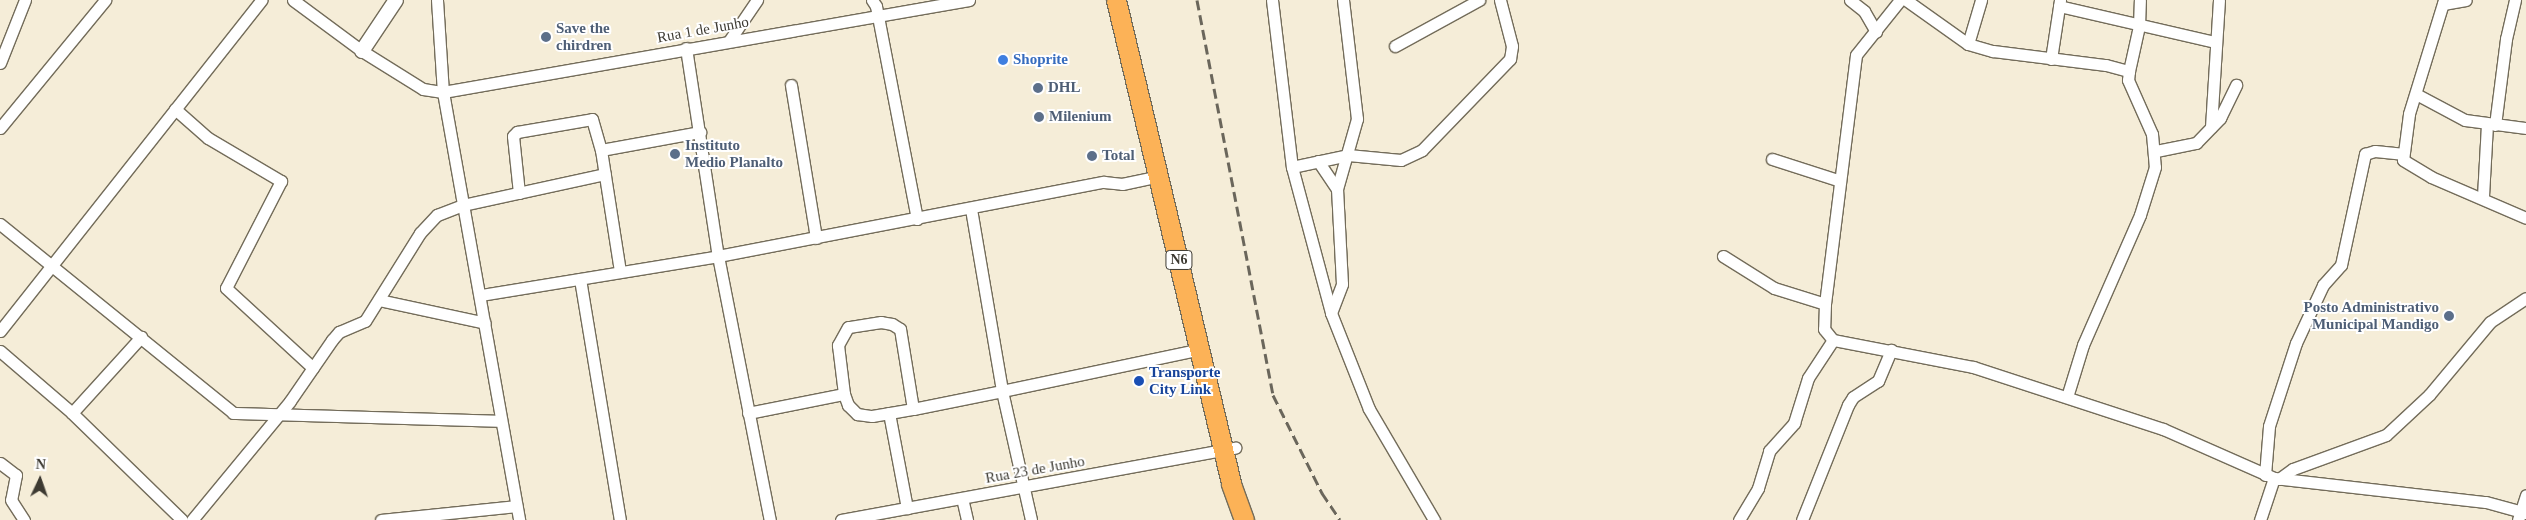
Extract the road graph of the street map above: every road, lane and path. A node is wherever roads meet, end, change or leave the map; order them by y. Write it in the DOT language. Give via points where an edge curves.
graph roads {
  1 [pos="25,0"];
  2 [pos="261,0"];
  3 [pos="293,0"];
  4 [pos="396,0"];
  5 [pos="437,0"];
  6 [pos="757,0"];
  7 [pos="872,0"];
  8 [pos="968,0"];
  9 [pos="1116,0"];
  10 [pos="1128,0"];
  11 [pos="1272,0"];
  12 [pos="1343,0"];
  13 [pos="1479,0"];
  14 [pos="1500,0"];
  15 [pos="1850,0"];
  16 [pos="1900,0"];
  17 [pos="1906,0"];
  18 [pos="1981,0"];
  19 [pos="2140,0"];
  20 [pos="2219,0"];
  21 [pos="2466,0"];
  22 [pos="2515,0"];
  23 [pos="102,1"];
  24 [pos="2444,2"];
  25 [pos="2060,3"];
  26 [pos="878,16"];
  27 [pos="2139,26"];
  28 [pos="1876,32"];
  29 [pos="728,41"];
  30 [pos="2215,42"];
  31 [pos="1968,44"];
  32 [pos="1394,46"];
  33 [pos="686,48"];
  34 [pos="362,51"];
  35 [pos="2051,59"];
  36 [pos="0,63"];
  37 [pos="2129,71"];
  38 [pos="791,85"];
  39 [pos="2236,85"];
  40 [pos="443,92"];
  41 [pos="2416,94"];
  42 [pos="175,109"];
  43 [pos="2491,125"];
  44 [pos="2211,127"];
  45 [pos="0,128"];
  46 [pos="2526,128"];
  47 [pos="700,132"];
  48 [pos="601,150"];
  49 [pos="2156,151"];
  50 [pos="2402,154"];
  51 [pos="1348,155"];
  52 [pos="1772,159"];
  53 [pos="1318,161"];
  54 [pos="1292,167"];
  55 [pos="605,174"];
  56 [pos="1159,176"];
  57 [pos="1838,180"];
  58 [pos="1337,189"];
  59 [pos="519,192"];
  60 [pos="2482,196"];
  61 [pos="463,205"];
  62 [pos="971,209"];
  63 [pos="2526,218"];
  64 [pos="917,219"];
  65 [pos="0,224"];
  66 [pos="816,238"];
  67 [pos="718,256"];
  68 [pos="1723,256"];
  69 [pos="52,264"];
  70 [pos="620,272"];
  71 [pos="580,279"];
  72 [pos="481,295"];
  73 [pos="2526,298"];
  74 [pos="379,300"];
  75 [pos="1825,304"];
  76 [pos="1331,313"];
  77 [pos="486,323"];
  78 [pos="0,331"];
  79 [pos="140,337"];
  80 [pos="1833,340"];
  81 [pos="1201,349"];
  82 [pos="1891,350"];
  83 [pos="0,351"];
  84 [pos="313,368"];
  85 [pos="1002,391"];
  86 [pos="844,394"];
  87 [pos="2067,397"];
  88 [pos="913,409"];
  89 [pos="280,412"];
  90 [pos="72,413"];
  91 [pos="748,413"];
  92 [pos="889,413"];
  93 [pos="500,421"];
  94 [pos="1229,449"];
  95 [pos="0,463"];
  96 [pos="2272,478"];
  97 [pos="1231,484"];
  98 [pos="1025,488"];
  99 [pos="2526,495"];
  100 [pos="962,498"];
  101 [pos="516,506"];
  102 [pos="907,508"];
  103 [pos="2522,514"];
  104 [pos="866,518"];
  105 [pos="24,520"];
  106 [pos="182,520"];
  107 [pos="192,520"];
  108 [pos="381,520"];
  109 [pos="519,520"];
  110 [pos="620,520"];
  111 [pos="770,520"];
  112 [pos="841,520"];
  113 [pos="967,520"];
  114 [pos="1031,520"];
  115 [pos="1233,520"];
  116 [pos="1244,520"];
  117 [pos="1254,520"];
  118 [pos="1434,520"];
  119 [pos="1739,520"];
  120 [pos="1802,520"];
  121 [pos="2260,520"];
  1 -- 36 [label="street"];
  2 -- 42 [label="street"];
  3 -- 34 [label="street"];
  4 -- 34 [label="street"];
  5 -- 40 [label="street"];
  6 -- 29 [label="street"];
  7 -- 26 [label="street"];
  8 -- 26 [label="street, Rua 1 de Junho"];
  9 -- 56 [label="highway, N6"];
  10 -- 94 [label="highway, N6"];
  11 -- 54 [label="street"];
  12 -- 51 [label="street" via="1357,119"];
  13 -- 32 [label="street"];
  14 -- 51 [label="street" via="1513,53 1422,150 1407,158"];
  15 -- 28 [label="street" via="1864,11"];
  16 -- 28 [label="street"];
  17 -- 31 [label="street"];
  18 -- 31 [label="street"];
  19 -- 27 [label="street"];
  20 -- 30 [label="street"];
  21 -- 24 [label="street"];
  22 -- 43 [label="street"];
  23 -- 45 [label="street"];
  24 -- 41 [label="street" via="2434,26"];
  25 -- 27 [label="street"];
  25 -- 35 [label="street"];
  26 -- 29 [label="street, Rua 1 de Junho"];
  26 -- 64 [label="street"];
  27 -- 30 [label="street"];
  27 -- 37 [label="street"];
  28 -- 57 [label="street" via="1856,55"];
  29 -- 33 [label="street, Rua 1 de Junho"];
  30 -- 44 [label="street"];
  31 -- 35 [label="street"];
  33 -- 40 [label="street, Rua 1 de Junho"];
  33 -- 47 [label="street"];
  34 -- 40 [label="street" via="423,89"];
  35 -- 37 [label="street"];
  37 -- 49 [label="street" via="2128,80 2152,134"];
  38 -- 66 [label="street"];
  39 -- 44 [label="street" via="2220,118"];
  40 -- 61 [label="street"];
  41 -- 43 [label="street" via="2449,114"];
  41 -- 50 [label="street"];
  42 -- 69 [label="street"];
  42 -- 84 [label="street" via="208,138 281,181 226,288"];
  43 -- 46 [label="street"];
  43 -- 60 [label="street"];
  44 -- 49 [label="street" via="2196,143"];
  47 -- 48 [label="street"];
  47 -- 67 [label="street"];
  48 -- 55 [label="street"];
  48 -- 59 [label="street" via="592,119 517,132 511,143"];
  49 -- 87 [label="street" via="2152,183 2083,345"];
  50 -- 60 [label="street" via="2408,166"];
  50 -- 96 [label="street" via="2375,151 2365,154 2341,264 2323,285 2296,343 2269,426"];
  51 -- 53 [label="street"];
  51 -- 58 [label="street"];
  52 -- 57 [label="street"];
  53 -- 54 [label="street"];
  53 -- 58 [label="street"];
  54 -- 76 [label="street"];
  55 -- 59 [label="street"];
  55 -- 70 [label="street"];
  56 -- 62 [label="street" via="1122,184 1104,182"];
  56 -- 81 [label="highway, N6"];
  57 -- 75 [label="street"];
  58 -- 76 [label="street" via="1342,284"];
  59 -- 61 [label="street"];
  60 -- 63 [label="street"];
  61 -- 72 [label="street"];
  61 -- 74 [label="street" via="437,215 427,223"];
  62 -- 64 [label="street"];
  62 -- 85 [label="street"];
  64 -- 66 [label="street"];
  65 -- 69 [label="street"];
  66 -- 67 [label="street"];
  67 -- 70 [label="street"];
  67 -- 91 [label="street"];
  68 -- 75 [label="street" via="1774,288"];
  69 -- 78 [label="street"];
  69 -- 79 [label="street"];
  70 -- 71 [label="street"];
  71 -- 72 [label="street"];
  71 -- 110 [label="street"];
  72 -- 77 [label="street"];
  73 -- 96 [label="street" via="2490,322 2429,395 2386,435"];
  74 -- 77 [label="street"];
  74 -- 84 [label="street" via="365,321 340,332"];
  75 -- 80 [label="street" via="1824,329"];
  76 -- 118 [label="street" via="1369,409"];
  77 -- 93 [label="street"];
  79 -- 89 [label="street" via="232,413"];
  79 -- 90 [label="street"];
  80 -- 82 [label="street"];
  80 -- 119 [label="street" via="1808,378 1794,423 1768,451 1758,488"];
  81 -- 85 [label="street"];
  81 -- 94 [label="highway, N6"];
  82 -- 87 [label="street" via="1973,367"];
  82 -- 120 [label="street" via="1878,381 1853,397 1848,404"];
  83 -- 90 [label="street"];
  84 -- 89 [label="street"];
  85 -- 88 [label="street"];
  85 -- 98 [label="street"];
  86 -- 88 [label="street" via="838,346 841,335 848,327 881,322 892,324 900,329 904,339"];
  86 -- 91 [label="street"];
  86 -- 92 [label="street" via="848,405 857,414"];
  87 -- 96 [label="street" via="2163,429"];
  88 -- 92 [label="street"];
  89 -- 93 [label="street"];
  89 -- 107 [label="street"];
  90 -- 106 [label="street"];
  91 -- 111 [label="street"];
  92 -- 102 [label="street"];
  93 -- 101 [label="street"];
  94 -- 97 [label="highway, N6"];
  94 -- 98 [label="street, Rua 23 de Junho"];
  94 -- 117 [label="highway, N6"];
  95 -- 105 [label="street" via="16,475 11,500"];
  96 -- 103 [label="street" via="2486,502"];
  96 -- 121 [label="street"];
  97 -- 115 [label="street"];
  97 -- 116 [label="highway, N6"];
  98 -- 100 [label="street, Rua 23 de Junho"];
  98 -- 114 [label="street"];
  99 -- 103 [label="street"];
  100 -- 102 [label="street, Rua 23 de Junho"];
  100 -- 113 [label="street"];
  101 -- 108 [label="street"];
  101 -- 109 [label="street"];
  102 -- 104 [label="street, Rua 23 de Junho"];
  104 -- 112 [label="street, Rua 23 de Junho"];
}
